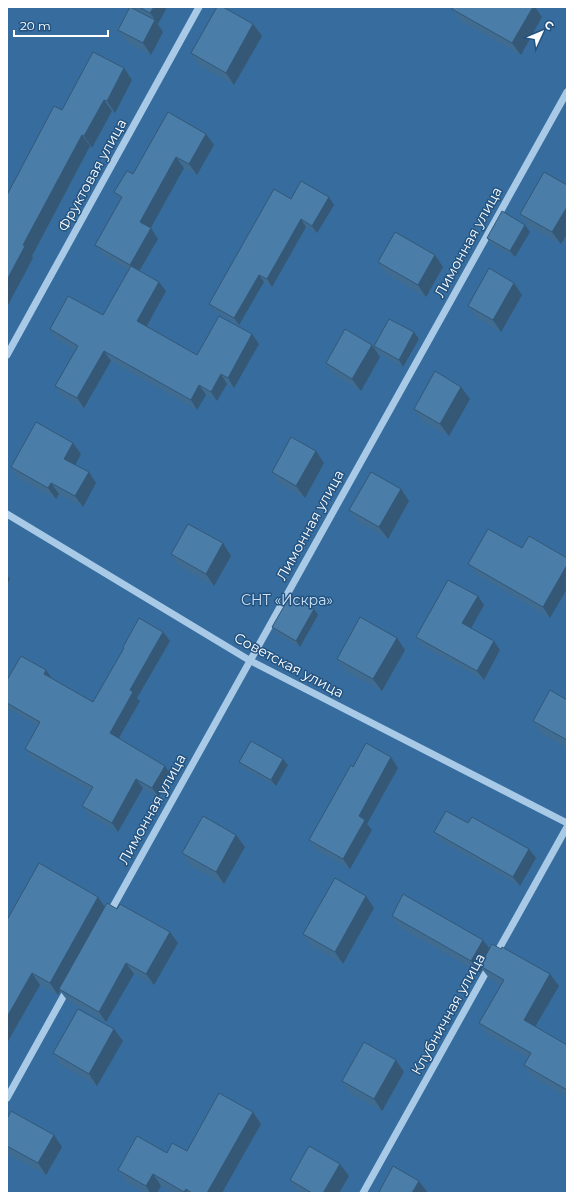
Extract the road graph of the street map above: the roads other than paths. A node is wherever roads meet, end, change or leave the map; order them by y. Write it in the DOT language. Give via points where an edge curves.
graph roads {
  1 [pos="199,7"];
  2 [pos="567,92"];
  3 [pos="7,355"];
  4 [pos="7,514"];
  5 [pos="250,660"];
  6 [pos="567,823"];
  7 [pos="567,827"];
  8 [pos="107,918"];
  9 [pos="72,980"];
  10 [pos="7,1098"];
  11 [pos="363,1193"];
  1 -- 3 [label="street, Фруктовая улица"];
  2 -- 5 [label="street, Лимонная улица"];
  4 -- 5 [label="street, Советская улица"];
  5 -- 6 [label="street, Советская улица"];
  5 -- 8 [label="street, Лимонная улица"];
  7 -- 11 [label="street, Клубничная улица"];
  9 -- 10 [label="street"];
}
